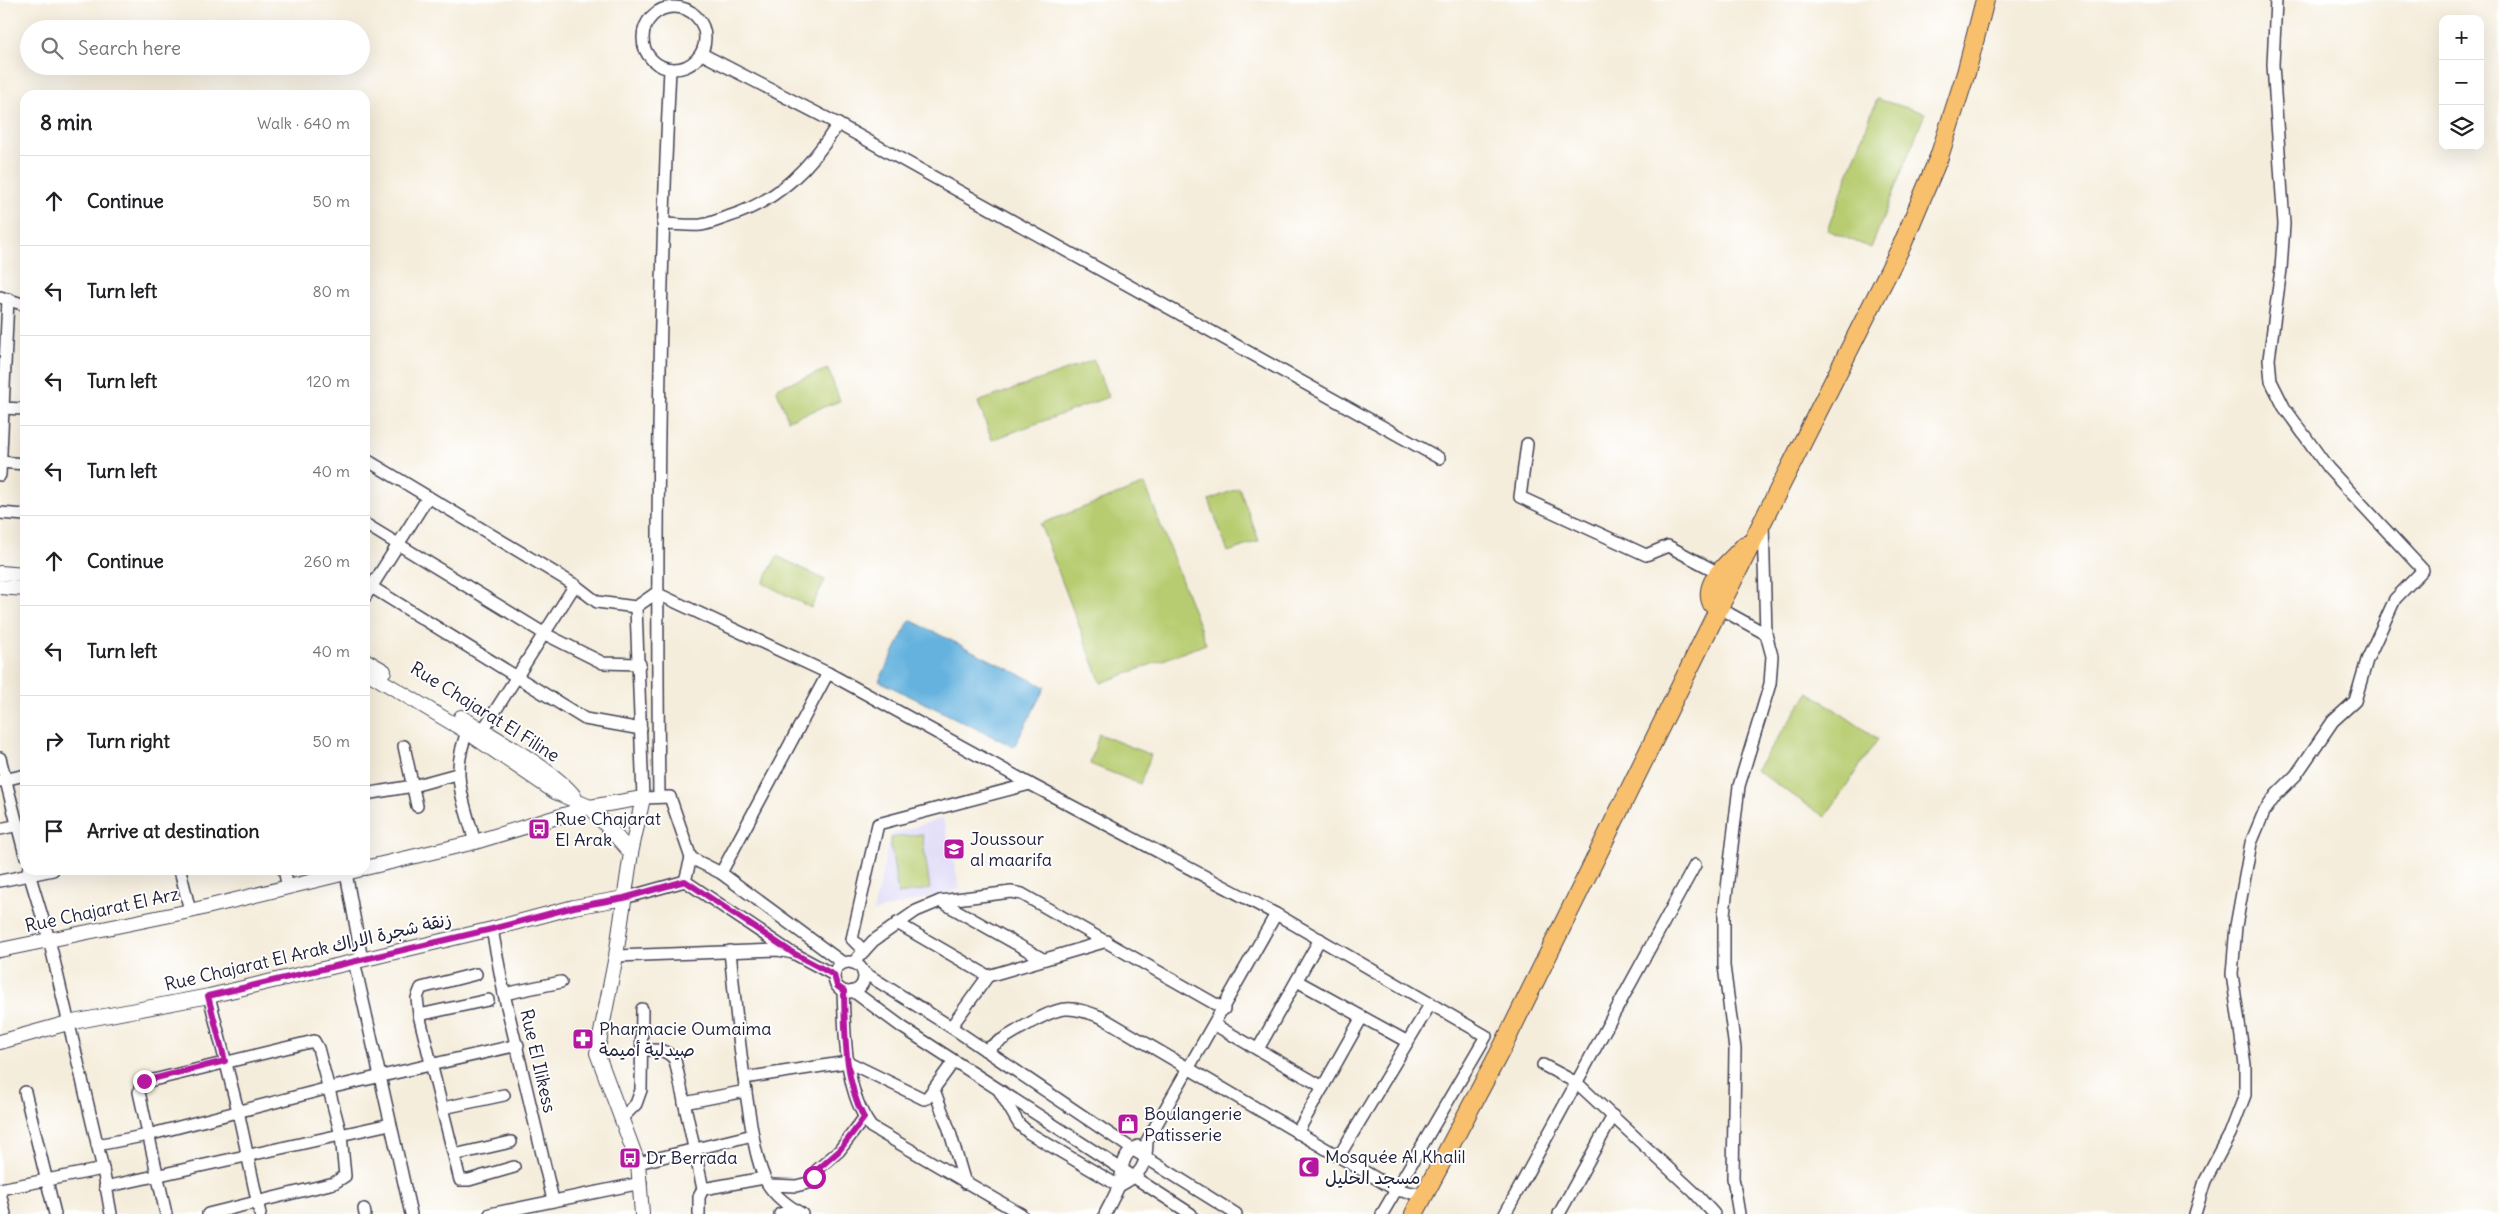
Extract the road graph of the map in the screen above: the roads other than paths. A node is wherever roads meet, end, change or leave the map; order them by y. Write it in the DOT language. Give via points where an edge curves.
graph roads {
  1 [pos="1985,0"];
  2 [pos="2276,0"];
  3 [pos="672,3"];
  4 [pos="702,54"];
  5 [pos="670,69"];
  6 [pos="838,124"];
  7 [pos="663,224"];
  8 [pos="4,298"];
  9 [pos="20,303"];
  10 [pos="3,352"];
  11 [pos="2,408"];
  12 [pos="20,409"];
  13 [pos="1527,444"];
  14 [pos="1439,458"];
  15 [pos="0,462"];
  16 [pos="370,463"];
  17 [pos="20,464"];
  18 [pos="0,475"];
  19 [pos="428,497"];
  20 [pos="0,513"];
  21 [pos="20,515"];
  22 [pos="1763,523"];
  23 [pos="370,527"];
  24 [pos="397,544"];
  25 [pos="0,573"];
  26 [pos="1718,574"];
  27 [pos="20,575"];
  28 [pos="370,582"];
  29 [pos="575,585"];
  30 [pos="0,586"];
  31 [pos="370,586"];
  32 [pos="20,588"];
  33 [pos="656,593"];
  34 [pos="636,608"];
  35 [pos="1719,608"];
  36 [pos="545,634"];
  37 [pos="1766,634"];
  38 [pos="370,663"];
  39 [pos="640,664"];
  40 [pos="828,672"];
  41 [pos="370,674"];
  42 [pos="517,678"];
  43 [pos="473,728"];
  44 [pos="641,729"];
  45 [pos="404,746"];
  46 [pos="0,758"];
  47 [pos="457,774"];
  48 [pos="20,776"];
  49 [pos="3,780"];
  50 [pos="1030,784"];
  51 [pos="413,786"];
  52 [pos="370,792"];
  53 [pos="659,796"];
  54 [pos="643,798"];
  55 [pos="584,805"];
  56 [pos="417,806"];
  57 [pos="19,825"];
  58 [pos="0,829"];
  59 [pos="20,830"];
  60 [pos="474,842"];
  61 [pos="631,853"];
  62 [pos="691,858"];
  63 [pos="1696,865"];
  64 [pos="370,867"];
  65 [pos="722,873"];
  66 [pos="20,875"];
  67 [pos="29,875"];
  68 [pos="181,875"];
  69 [pos="285,875"];
  70 [pos="324,875"];
  71 [pos="352,875"];
  72 [pos="685,881"];
  73 [pos="0,882"];
  74 [pos="288,887"];
  75 [pos="624,898"];
  76 [pos="940,900"];
  77 [pos="190,911"];
  78 [pos="1276,914"];
  79 [pos="897,923"];
  80 [pos="492,929"];
  81 [pos="50,939"];
  82 [pos="1320,939"];
  83 [pos="1107,940"];
  84 [pos="0,950"];
  85 [pos="730,951"];
  86 [pos="864,951"];
  87 [pos="793,953"];
  88 [pos="616,956"];
  89 [pos="1043,959"];
  90 [pos="358,960"];
  91 [pos="843,967"];
  92 [pos="863,972"];
  93 [pos="476,974"];
  94 [pos="988,976"];
  95 [pos="1297,981"];
  96 [pos="561,982"];
  97 [pos="848,991"];
  98 [pos="504,994"];
  99 [pos="208,996"];
  100 [pos="488,1000"];
  101 [pos="1431,1003"];
  102 [pos="642,1009"];
  103 [pos="1224,1009"];
  104 [pos="420,1015"];
  105 [pos="1362,1017"];
  106 [pos="68,1023"];
  107 [pos="1215,1025"];
  108 [pos="951,1027"];
  109 [pos="1486,1036"];
  110 [pos="1406,1041"];
  111 [pos="0,1042"];
  112 [pos="518,1045"];
  113 [pos="1503,1046"];
  114 [pos="1258,1049"];
  115 [pos="642,1050"];
  116 [pos="985,1050"];
  117 [pos="225,1061"];
  118 [pos="954,1061"];
  119 [pos="848,1062"];
  120 [pos="432,1065"];
  121 [pos="1543,1065"];
  122 [pos="1190,1068"];
  123 [pos="380,1077"];
  124 [pos="744,1078"];
  125 [pos="1577,1083"];
  126 [pos="1323,1087"];
  127 [pos="329,1088"];
  128 [pos="934,1090"];
  129 [pos="999,1090"];
  130 [pos="25,1092"];
  131 [pos="746,1092"];
  132 [pos="504,1095"];
  133 [pos="684,1103"];
  134 [pos="443,1108"];
  135 [pos="238,1111"];
  136 [pos="1613,1116"];
  137 [pos="864,1118"];
  138 [pos="621,1119"];
  139 [pos="390,1124"];
  140 [pos="1297,1133"];
  141 [pos="148,1135"];
  142 [pos="341,1135"];
  143 [pos="753,1135"];
  144 [pos="1147,1141"];
  145 [pos="511,1142"];
  146 [pos="97,1145"];
  147 [pos="695,1149"];
  148 [pos="1132,1149"];
  149 [pos="246,1155"];
  150 [pos="454,1155"];
  151 [pos="1338,1156"];
  152 [pos="1147,1159"];
  153 [pos="638,1164"];
  154 [pos="514,1168"];
  155 [pos="103,1169"];
  156 [pos="1120,1169"];
  157 [pos="158,1176"];
  158 [pos="48,1179"];
  159 [pos="1134,1179"];
  160 [pos="767,1181"];
  161 [pos="641,1183"];
  162 [pos="966,1183"];
  163 [pos="1119,1186"];
  164 [pos="105,1187"];
  165 [pos="703,1189"];
  166 [pos="0,1190"];
  167 [pos="1396,1190"];
  168 [pos="1424,1195"];
  169 [pos="552,1200"];
  170 [pos="257,1202"];
  171 [pos="518,1211"];
  172 [pos="798,1212"];
  173 [pos="5,1214"];
  174 [pos="55,1214"];
  175 [pos="111,1214"];
  176 [pos="166,1214"];
  177 [pos="208,1214"];
  178 [pos="260,1214"];
  179 [pos="411,1214"];
  180 [pos="490,1214"];
  181 [pos="642,1214"];
  182 [pos="700,1214"];
  183 [pos="780,1214"];
  184 [pos="1021,1214"];
  185 [pos="1105,1214"];
  186 [pos="1191,1214"];
  187 [pos="1236,1214"];
  188 [pos="1382,1214"];
  189 [pos="1414,1214"];
  190 [pos="1505,1214"];
  191 [pos="1559,1214"];
  192 [pos="1714,1214"];
  193 [pos="1739,1214"];
  194 [pos="2195,1214"];
  1 -- 22 [label="main road" via="1939,157 1902,245"];
  2 -- 194 [label="street" via="2273,65 2284,224 2268,359 2271,381 2284,407 2328,468 2423,570 2396,599 2367,660 2355,701 2333,721 2296,775 2276,795 2264,812 2251,843 2236,926 2232,974 2245,1065 2245,1095 2230,1134 2205,1181"];
  3 -- 4 [label="street" via="689,10 703,25 706,34"];
  3 -- 5 [label="street" via="652,16 643,34 647,55 654,63"];
  4 -- 5 [label="street" via="686,68"];
  4 -- 6 [label="street"];
  5 -- 7 [label="street"];
  6 -- 7 [label="street" via="820,152 794,180 772,197 737,214 702,224"];
  6 -- 14 [label="street"];
  7 -- 33 [label="street"];
  8 -- 9 [label="street"];
  8 -- 10 [label="street"];
  10 -- 11 [label="street"];
  11 -- 12 [label="street"];
  11 -- 15 [label="street"];
  13 -- 26 [label="street" via="1520,497 1646,555 1668,546"];
  15 -- 17 [label="street"];
  15 -- 18 [label="street"];
  16 -- 19 [label="street"];
  19 -- 24 [label="street"];
  19 -- 29 [label="street"];
  20 -- 21 [label="street"];
  22 -- 26 [label="main road"];
  22 -- 35 [label="main road"];
  22 -- 37 [label="street"];
  23 -- 24 [label="street"];
  24 -- 28 [label="street"];
  24 -- 36 [label="street"];
  25 -- 27 [label="street"];
  26 -- 35 [label="main road" via="1710,596 1712,604"];
  29 -- 34 [label="street" via="597,602"];
  29 -- 36 [label="street"];
  30 -- 32 [label="street"];
  31 -- 42 [label="street"];
  33 -- 34 [label="street"];
  33 -- 40 [label="street"];
  33 -- 53 [label="street"];
  34 -- 39 [label="street"];
  35 -- 37 [label="street"];
  35 -- 113 [label="main road"];
  36 -- 39 [label="street" via="603,663"];
  36 -- 42 [label="street"];
  37 -- 193 [label="street" via="1772,656 1770,684 1739,786 1724,922 1724,966 1735,1049 1734,1178"];
  38 -- 43 [label="street, Rue Chajarat El Filine"];
  39 -- 44 [label="street"];
  40 -- 50 [label="street"];
  40 -- 65 [label="street"];
  41 -- 43 [label="street, Rue Chajarat El Filine"];
  42 -- 43 [label="street"];
  42 -- 44 [label="street" via="585,718"];
  43 -- 47 [label="street" via="458,761"];
  43 -- 55 [label="street, Rue Chajarat El Filine" via="568,789"];
  44 -- 54 [label="street"];
  45 -- 51 [label="street"];
  46 -- 49 [label="street"];
  47 -- 51 [label="street"];
  47 -- 60 [label="street"];
  48 -- 49 [label="street"];
  49 -- 57 [label="street"];
  50 -- 78 [label="street"];
  50 -- 86 [label="street" via="878,824 852,939"];
  51 -- 52 [label="street"];
  51 -- 56 [label="street"];
  53 -- 54 [label="street"];
  53 -- 62 [label="street" via="670,797"];
  54 -- 55 [label="street"];
  54 -- 61 [label="street"];
  55 -- 60 [label="street"];
  55 -- 61 [label="street, Rue Chajarat El Filine"];
  57 -- 58 [label="street"];
  57 -- 59 [label="street"];
  60 -- 64 [label="street"];
  61 -- 75 [label="street"];
  62 -- 65 [label="street"];
  62 -- 72 [label="street"];
  63 -- 125 [label="street"];
  65 -- 91 [label="street"];
  66 -- 73 [label="street"];
  67 -- 81 [label="street"];
  68 -- 77 [label="street"];
  69 -- 74 [label="street"];
  70 -- 74 [label="street, Rue Chajarat El Arz"];
  71 -- 90 [label="street"];
  72 -- 75 [label="street"];
  72 -- 87 [label="street"];
  74 -- 77 [label="street, Rue Chajarat El Arz"];
  75 -- 80 [label="street, Rue Chajarat El Arak زنقة شجرة الاراك" via="574,907"];
  75 -- 88 [label="street"];
  76 -- 79 [label="street"];
  76 -- 83 [label="street" via="999,892 1022,894"];
  76 -- 89 [label="street"];
  77 -- 81 [label="street, Rue Chajarat El Arz"];
  78 -- 82 [label="street"];
  78 -- 103 [label="street"];
  79 -- 86 [label="street"];
  79 -- 94 [label="street"];
  80 -- 90 [label="street, Rue Chajarat El Arak زنقة شجرة الاراك"];
  80 -- 98 [label="street, Rue El Ilikess"];
  81 -- 84 [label="street, Rue Chajarat El Arz"];
  81 -- 106 [label="street"];
  82 -- 95 [label="street"];
  82 -- 101 [label="street"];
  83 -- 89 [label="street"];
  83 -- 103 [label="street"];
  85 -- 87 [label="street" via="778,950"];
  85 -- 88 [label="street"];
  85 -- 124 [label="street"];
  86 -- 91 [label="street"];
  87 -- 91 [label="street" via="805,959"];
  88 -- 138 [label="street" via="597,1053"];
  89 -- 94 [label="street"];
  90 -- 99 [label="street, Rue Chajarat El Arak زنقة شجرة الاراك"];
  90 -- 123 [label="street"];
  91 -- 92 [label="street"];
  91 -- 97 [label="street" via="837,986"];
  92 -- 97 [label="street" via="862,983"];
  92 -- 108 [label="street"];
  93 -- 104 [label="street" via="421,988 417,998"];
  94 -- 108 [label="street"];
  95 -- 105 [label="street"];
  95 -- 114 [label="street"];
  96 -- 98 [label="street"];
  97 -- 118 [label="street"];
  97 -- 119 [label="street"];
  98 -- 112 [label="street, Rue El Ilikess"];
  99 -- 106 [label="street, Rue Chajarat El Arak زنقة شجرة الاراك"];
  99 -- 117 [label="street"];
  100 -- 104 [label="street"];
  101 -- 109 [label="street"];
  101 -- 110 [label="street"];
  102 -- 115 [label="street"];
  103 -- 107 [label="street"];
  104 -- 120 [label="street"];
  105 -- 110 [label="street"];
  105 -- 126 [label="street"];
  106 -- 111 [label="street, Rue Chajarat El Arak زنقة شجرة الاراك"];
  106 -- 146 [label="street"];
  107 -- 114 [label="street"];
  107 -- 122 [label="street"];
  108 -- 116 [label="street"];
  109 -- 113 [label="street"];
  109 -- 167 [label="street"];
  110 -- 151 [label="street"];
  112 -- 120 [label="street"];
  112 -- 169 [label="street, Rue El Ilikess"];
  113 -- 168 [label="main road"];
  114 -- 126 [label="street"];
  115 -- 133 [label="street" via="662,1050 670,1054"];
  115 -- 138 [label="street" via="639,1098"];
  116 -- 122 [label="street" via="1053,1011 1067,1008 1101,1017"];
  116 -- 148 [label="street"];
  117 -- 127 [label="street" via="314,1041"];
  117 -- 135 [label="street"];
  117 -- 141 [label="street" via="141,1082 139,1092"];
  118 -- 128 [label="street"];
  118 -- 129 [label="street"];
  119 -- 124 [label="street"];
  119 -- 128 [label="street" via="919,1099 926,1099"];
  119 -- 137 [label="street"];
  120 -- 123 [label="street"];
  120 -- 134 [label="street"];
  121 -- 125 [label="street"];
  122 -- 140 [label="street"];
  122 -- 144 [label="street"];
  123 -- 127 [label="street"];
  123 -- 139 [label="street"];
  124 -- 131 [label="street"];
  125 -- 136 [label="street"];
  125 -- 190 [label="street"];
  126 -- 140 [label="street"];
  127 -- 135 [label="street"];
  127 -- 142 [label="street"];
  128 -- 162 [label="street"];
  129 -- 156 [label="street"];
  129 -- 163 [label="street" via="1019,1124 1029,1133"];
  130 -- 158 [label="street"];
  131 -- 133 [label="street"];
  131 -- 143 [label="street"];
  132 -- 134 [label="street"];
  133 -- 147 [label="street"];
  134 -- 150 [label="street"];
  135 -- 141 [label="street"];
  135 -- 149 [label="street"];
  136 -- 191 [label="street"];
  136 -- 192 [label="street"];
  137 -- 160 [label="street" via="839,1151 808,1182 796,1186"];
  137 -- 162 [label="street" via="876,1132"];
  138 -- 153 [label="street"];
  139 -- 142 [label="street"];
  139 -- 179 [label="street"];
  140 -- 151 [label="street"];
  141 -- 146 [label="street"];
  141 -- 157 [label="street"];
  142 -- 149 [label="street"];
  142 -- 170 [label="street" via="346,1171 343,1180"];
  143 -- 147 [label="street"];
  143 -- 160 [label="street"];
  144 -- 148 [label="street"];
  144 -- 152 [label="street"];
  145 -- 150 [label="street"];
  146 -- 155 [label="street"];
  147 -- 153 [label="street"];
  147 -- 165 [label="street"];
  148 -- 152 [label="street"];
  148 -- 156 [label="street"];
  149 -- 157 [label="street"];
  149 -- 170 [label="street"];
  150 -- 154 [label="street" via="460,1180"];
  151 -- 167 [label="street"];
  152 -- 159 [label="street"];
  152 -- 187 [label="street"];
  153 -- 161 [label="street"];
  155 -- 158 [label="street"];
  155 -- 164 [label="street"];
  156 -- 159 [label="street"];
  156 -- 163 [label="street"];
  157 -- 164 [label="street"];
  157 -- 176 [label="street"];
  158 -- 166 [label="street"];
  158 -- 174 [label="street"];
  159 -- 163 [label="street"];
  159 -- 186 [label="street"];
  160 -- 165 [label="street"];
  160 -- 172 [label="street"];
  161 -- 169 [label="street"];
  161 -- 181 [label="street"];
  162 -- 184 [label="street"];
  163 -- 185 [label="street"];
  164 -- 175 [label="street"];
  165 -- 182 [label="street" via="699,1197"];
  166 -- 173 [label="street"];
  167 -- 168 [label="street"];
  167 -- 188 [label="street"];
  168 -- 189 [label="main road"];
  169 -- 171 [label="street"];
  170 -- 177 [label="street"];
  170 -- 178 [label="street"];
  171 -- 180 [label="street"];
  172 -- 183 [label="street"];
}
